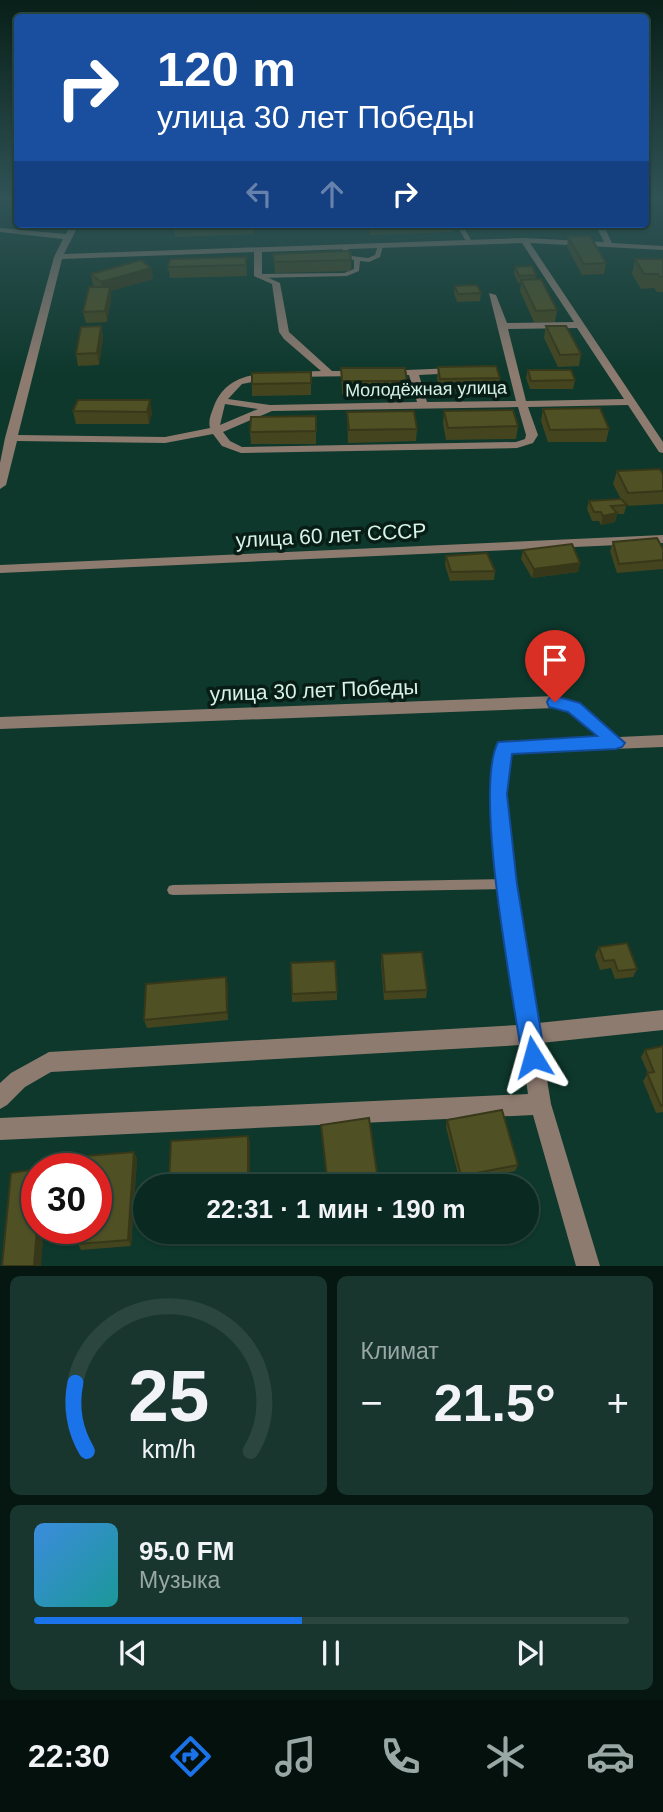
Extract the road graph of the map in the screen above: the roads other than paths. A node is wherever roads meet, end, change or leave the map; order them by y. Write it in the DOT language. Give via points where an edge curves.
graph roads {
  1 [pos="84,256"];
  2 [pos="258,256"];
  3 [pos="348,256"];
  4 [pos="376,256"];
  5 [pos="535,256"];
  6 [pos="58,257"];
  7 [pos="356,260"];
  8 [pos="258,276"];
  9 [pos="492,295"];
  10 [pos="503,326"];
  11 [pos="581,326"];
  12 [pos="465,370"];
  13 [pos="413,372"];
  14 [pos="330,374"];
  15 [pos="223,401"];
  16 [pos="631,402"];
  17 [pos="525,405"];
  18 [pos="423,406"];
  19 [pos="270,408"];
  20 [pos="0,427"];
  21 [pos="217,430"];
  22 [pos="13,432"];
  23 [pos="663,450"];
  24 [pos="0,485"];
  25 [pos="663,539"];
  26 [pos="0,569"];
  27 [pos="0,723"];
  28 [pos="663,741"];
  29 [pos="616,743"];
  30 [pos="507,884"];
  31 [pos="173,890"];
  32 [pos="663,1020"];
  33 [pos="530,1034"];
  34 [pos="0,1098"];
  35 [pos="540,1104"];
  36 [pos="0,1129"];
  37 [pos="588,1266"];
  1 -- 6 [label="street"];
  2 -- 8 [label="street"];
  3 -- 7 [label="lane"];
  4 -- 7 [label="lane"];
  5 -- 11 [label="street"];
  6 -- 22 [label="street"];
  7 -- 8 [label="lane" via="357,270 345,275"];
  8 -- 14 [label="street" via="276,283 287,337"];
  9 -- 10 [label="street"];
  10 -- 11 [label="street"];
  10 -- 17 [label="street" via="505,369"];
  11 -- 16 [label="street"];
  12 -- 13 [label="street"];
  13 -- 14 [label="street"];
  13 -- 18 [label="street"];
  14 -- 15 [label="street" via="247,376 232,384"];
  15 -- 19 [label="street, Молодёжная улица"];
  15 -- 21 [label="street"];
  16 -- 17 [label="street, Молодёжная улица"];
  16 -- 23 [label="street"];
  17 -- 18 [label="street, Молодёжная улица"];
  17 -- 21 [label="street" via="532,435 517,445 241,450 223,442"];
  18 -- 19 [label="street, Молодёжная улица"];
  19 -- 21 [label="street"];
  20 -- 22 [label="street"];
  21 -- 22 [label="street" via="165,440 81,441"];
  22 -- 24 [label="street"];
  25 -- 26 [label="street, улица 60 лет СССР"];
  27 -- 29 [label="street, улица 30 лет Победы" via="555,702 574,708"];
  28 -- 29 [label="street"];
  29 -- 30 [label="street" via="504,747 497,794"];
  30 -- 31 [label="lane"];
  30 -- 33 [label="street"];
  32 -- 33 [label="street"];
  33 -- 34 [label="street" via="49,1062 18,1080"];
  33 -- 35 [label="street"];
  35 -- 36 [label="street"];
  35 -- 37 [label="street"];
}
